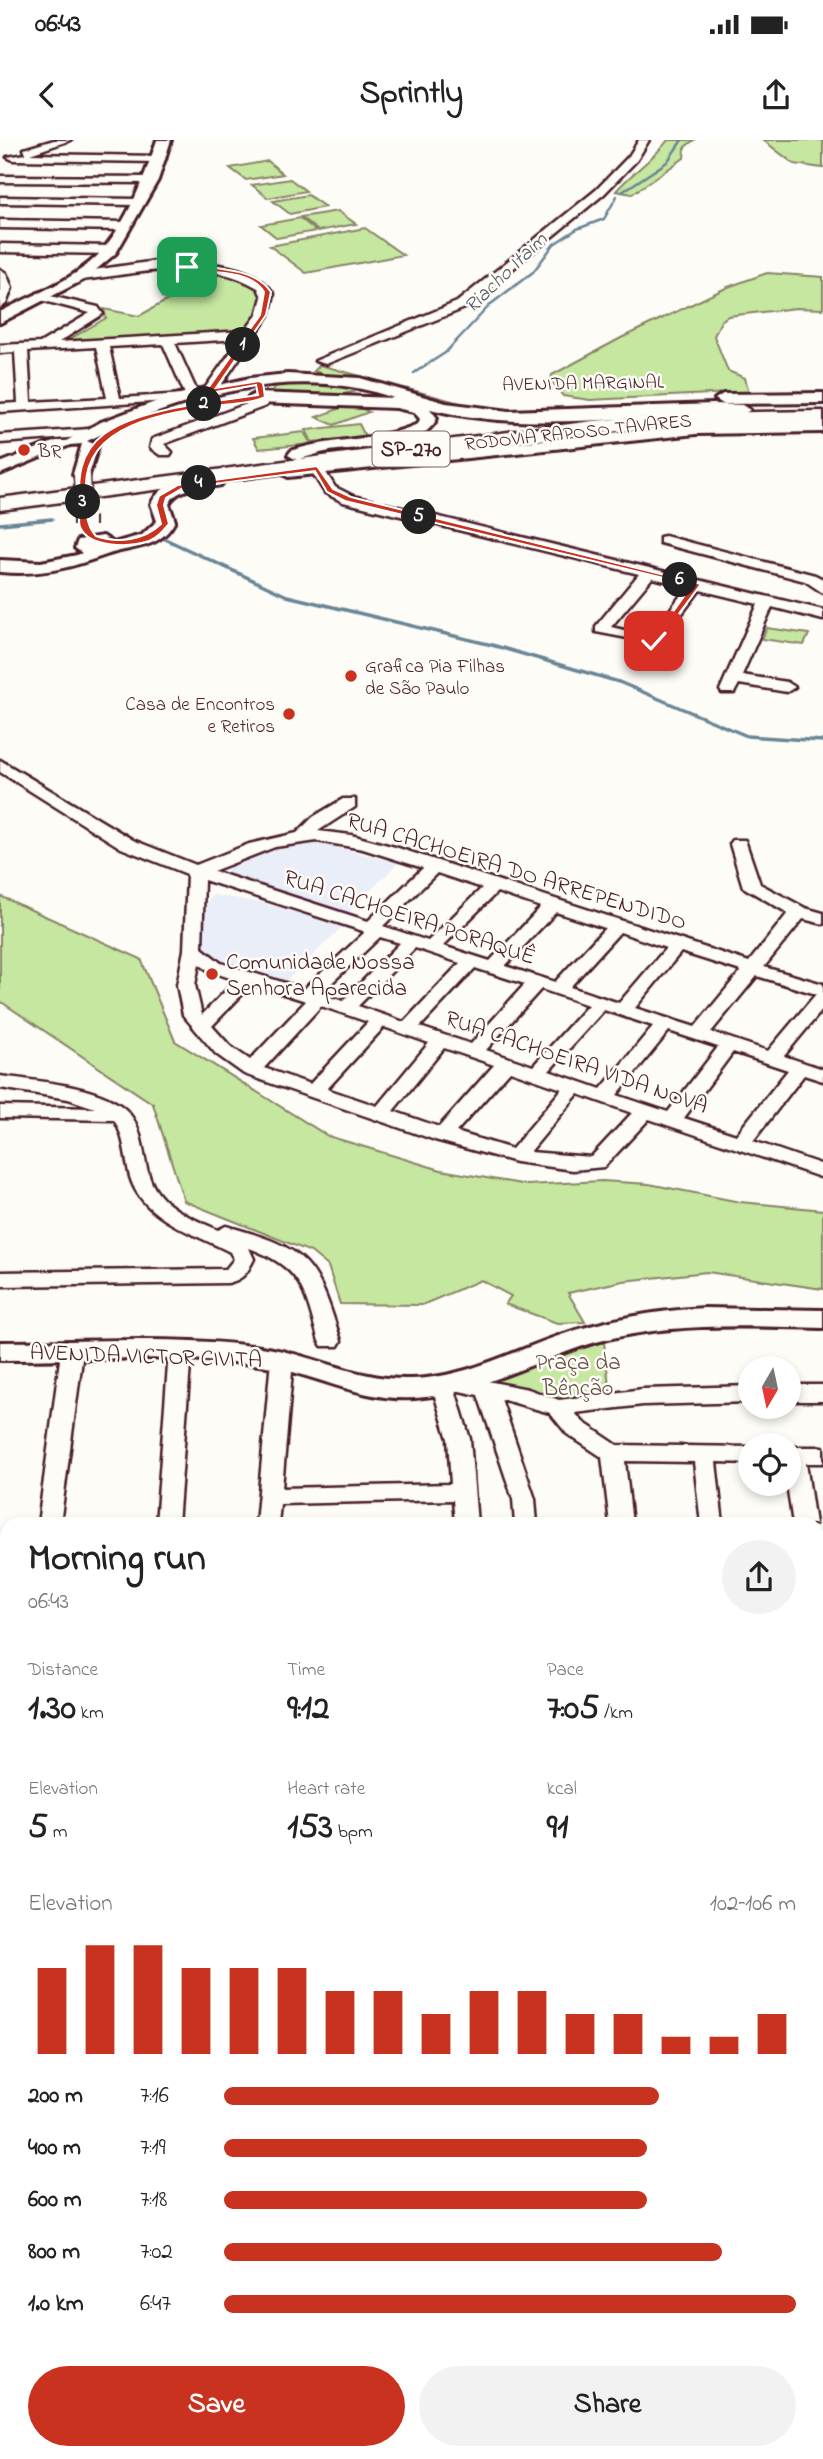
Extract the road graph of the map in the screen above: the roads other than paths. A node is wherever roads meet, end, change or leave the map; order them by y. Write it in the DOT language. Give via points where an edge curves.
graph roads {
  1 [pos="66,140"];
  2 [pos="644,140"];
  3 [pos="161,141"];
  4 [pos="13,157"];
  5 [pos="160,159"];
  6 [pos="0,177"];
  7 [pos="151,180"];
  8 [pos="0,200"];
  9 [pos="136,202"];
  10 [pos="0,224"];
  11 [pos="125,226"];
  12 [pos="0,248"];
  13 [pos="113,248"];
  14 [pos="155,265"];
  15 [pos="0,273"];
  16 [pos="80,276"];
  17 [pos="41,296"];
  18 [pos="0,304"];
  19 [pos="0,318"];
  20 [pos="250,335"];
  21 [pos="168,341"];
  22 [pos="102,345"];
  23 [pos="42,347"];
  24 [pos="21,348"];
  25 [pos="0,349"];
  26 [pos="315,367"];
  27 [pos="361,383"];
  28 [pos="260,390"];
  29 [pos="210,391"];
  30 [pos="188,397"];
  31 [pos="139,398"];
  32 [pos="823,398"];
  33 [pos="352,399"];
  34 [pos="114,400"];
  35 [pos="25,406"];
  36 [pos="161,406"];
  37 [pos="0,408"];
  38 [pos="742,410"];
  39 [pos="823,410"];
  40 [pos="823,417"];
  41 [pos="823,427"];
  42 [pos="0,439"];
  43 [pos="79,449"];
  44 [pos="165,452"];
  45 [pos="297,455"];
  46 [pos="37,456"];
  47 [pos="0,469"];
  48 [pos="317,469"];
  49 [pos="158,482"];
  50 [pos="0,494"];
  51 [pos="0,504"];
  52 [pos="0,517"];
  53 [pos="92,540"];
  54 [pos="665,540"];
  55 [pos="0,564"];
  56 [pos="649,572"];
  57 [pos="697,584"];
  58 [pos="823,591"];
  59 [pos="767,601"];
  60 [pos="816,613"];
  61 [pos="787,687"];
  62 [pos="0,765"];
  63 [pos="349,803"];
  64 [pos="301,838"];
  65 [pos="739,844"];
  66 [pos="434,867"];
  67 [pos="196,872"];
  68 [pos="493,886"];
  69 [pos="553,904"];
  70 [pos="799,912"];
  71 [pos="823,919"];
  72 [pos="616,926"];
  73 [pos="373,930"];
  74 [pos="411,942"];
  75 [pos="677,946"];
  76 [pos="431,948"];
  77 [pos="193,950"];
  78 [pos="472,961"];
  79 [pos="493,968"];
  80 [pos="751,970"];
  81 [pos="248,978"];
  82 [pos="537,982"];
  83 [pos="558,989"];
  84 [pos="823,990"];
  85 [pos="823,997"];
  86 [pos="312,998"];
  87 [pos="600,1003"];
  88 [pos="346,1008"];
  89 [pos="623,1010"];
  90 [pos="380,1020"];
  91 [pos="665,1024"];
  92 [pos="200,1027"];
  93 [pos="408,1029"];
  94 [pos="699,1035"];
  95 [pos="440,1041"];
  96 [pos="729,1045"];
  97 [pos="474,1052"];
  98 [pos="772,1058"];
  99 [pos="506,1063"];
  100 [pos="800,1068"];
  101 [pos="251,1070"];
  102 [pos="537,1073"];
  103 [pos="823,1075"];
  104 [pos="0,1082"];
  105 [pos="575,1086"];
  106 [pos="315,1090"];
  107 [pos="605,1097"];
  108 [pos="646,1110"];
  109 [pos="0,1112"];
  110 [pos="381,1113"];
  111 [pos="120,1114"];
  112 [pos="672,1120"];
  113 [pos="442,1136"];
  114 [pos="740,1144"];
  115 [pos="516,1156"];
  116 [pos="820,1165"];
  117 [pos="190,1223"];
  118 [pos="0,1279"];
  119 [pos="823,1319"];
  120 [pos="330,1341"];
  121 [pos="0,1351"];
  122 [pos="72,1352"];
  123 [pos="180,1352"];
  124 [pos="282,1360"];
  125 [pos="450,1385"];
  126 [pos="486,1390"];
  127 [pos="802,1393"];
  128 [pos="823,1393"];
  129 [pos="738,1394"];
  130 [pos="558,1408"];
  131 [pos="612,1453"];
  132 [pos="704,1455"];
  133 [pos="738,1455"];
  134 [pos="801,1455"];
  135 [pos="823,1455"];
  136 [pos="465,1492"];
  137 [pos="268,1496"];
  138 [pos="799,1496"];
  139 [pos="50,1517"];
  140 [pos="167,1517"];
  141 [pos="267,1517"];
  142 [pos="466,1517"];
  143 [pos="525,1517"];
  144 [pos="620,1517"];
  145 [pos="711,1517"];
  146 [pos="803,1517"];
  1 -- 4 [label="street"];
  2 -- 26 [label="street" via="622,170 461,305"];
  3 -- 5 [label="main road"];
  4 -- 5 [label="street"];
  4 -- 6 [label="street"];
  5 -- 7 [label="main road"];
  6 -- 7 [label="street"];
  7 -- 9 [label="main road"];
  8 -- 9 [label="street"];
  9 -- 11 [label="main road"];
  10 -- 11 [label="street"];
  11 -- 13 [label="main road"];
  12 -- 13 [label="street"];
  13 -- 14 [label="street"];
  13 -- 16 [label="main road"];
  14 -- 16 [label="street"];
  14 -- 20 [label="street" via="243,275 263,285 268,303"];
  15 -- 18 [label="street" via="6,288"];
  16 -- 17 [label="main road"];
  17 -- 19 [label="main road"];
  17 -- 23 [label="street" via="97,314"];
  20 -- 21 [label="street"];
  20 -- 29 [label="street"];
  21 -- 22 [label="street"];
  21 -- 30 [label="street"];
  22 -- 23 [label="street"];
  22 -- 34 [label="street"];
  23 -- 24 [label="street"];
  24 -- 25 [label="street"];
  24 -- 35 [label="street"];
  26 -- 27 [label="main road, AVENIDA MARGINAL"];
  26 -- 28 [label="main road, AVENIDA MARGINAL"];
  26 -- 32 [label="main road, AVENIDA MARGINAL" via="501,405"];
  27 -- 33 [label="main road" via="363,392"];
  27 -- 38 [label="main road, AVENIDA MARGINAL" via="427,404 512,416 692,407"];
  28 -- 29 [label="main road, AVENIDA MARGINAL"];
  28 -- 33 [label="main road, AVENIDA MARGINAL"];
  28 -- 43 [label="main road, AVENIDA MARGINAL" via="134,423"];
  28 -- 44 [label="street" via="261,403 157,442 157,448"];
  29 -- 30 [label="main road, AVENIDA MARGINAL"];
  30 -- 31 [label="street"];
  30 -- 36 [label="main road, AVENIDA MARGINAL"];
  31 -- 34 [label="street"];
  31 -- 36 [label="street"];
  33 -- 45 [label="main road, AVENIDA MARGINAL" via="420,408 427,413 428,423 405,435"];
  34 -- 35 [label="street"];
  35 -- 37 [label="street"];
  36 -- 43 [label="main road, AVENIDA MARGINAL"];
  38 -- 39 [label="highway, RODOVIA RAPOSO TAVARES / SP-270"];
  38 -- 45 [label="highway, RODOVIA RAPOSO TAVARES / SP-270" via="597,419"];
  40 -- 49 [label="highway, RODOVIA RAPOSO TAVARES / SP-270" via="593,427"];
  41 -- 48 [label="main road, RODOVIA RAPOSO TAVARES" via="696,429"];
  42 -- 43 [label="street"];
  43 -- 46 [label="main road"];
  43 -- 53 [label="main road, bridge"];
  45 -- 50 [label="highway, RODOVIA RAPOSO TAVARES / SP-270"];
  46 -- 47 [label="main road"];
  48 -- 53 [label="main road, RODOVIA RAPOSO TAVARES" via="175,488 161,500 165,524 146,539"];
  48 -- 56 [label="street" via="330,490 348,499"];
  49 -- 51 [label="highway, RODOVIA RAPOSO TAVARES / SP-270"];
  49 -- 52 [label="highway"];
  53 -- 55 [label="main road, RODOVIA RAPOSO TAVARES" via="74,560 40,567"];
  54 -- 58 [label="street" via="810,578 821,584"];
  56 -- 57 [label="street"];
  56 -- 57 [label="street" via="601,629 654,641"];
  57 -- 59 [label="street"];
  58 -- 60 [label="street"];
  59 -- 60 [label="street"];
  59 -- 61 [label="street" via="731,684"];
  62 -- 67 [label="street, RUA CACHOEIRA PORAQUÊ" via="127,844"];
  63 -- 64 [label="street"];
  64 -- 66 [label="street, RUA CACHOEIRA DO ARREPENDIDO" via="332,838"];
  64 -- 67 [label="street, RUA CACHOEIRA DO ARREPENDIDO" via="223,859"];
  65 -- 70 [label="street" via="753,888"];
  66 -- 68 [label="street, RUA CACHOEIRA DO ARREPENDIDO"];
  66 -- 73 [label="street"];
  67 -- 73 [label="street, RUA CACHOEIRA PORAQUÊ"];
  67 -- 77 [label="street"];
  68 -- 69 [label="street, RUA CACHOEIRA DO ARREPENDIDO"];
  68 -- 76 [label="street"];
  69 -- 72 [label="street, RUA CACHOEIRA DO ARREPENDIDO"];
  69 -- 79 [label="street"];
  70 -- 71 [label="street"];
  70 -- 80 [label="street"];
  72 -- 75 [label="street, RUA CACHOEIRA DO ARREPENDIDO"];
  72 -- 83 [label="street"];
  73 -- 74 [label="street, RUA CACHOEIRA PORAQUÊ"];
  73 -- 86 [label="street"];
  74 -- 76 [label="street, RUA CACHOEIRA PORAQUÊ"];
  74 -- 88 [label="street"];
  75 -- 80 [label="street, RUA CACHOEIRA DO ARREPENDIDO"];
  75 -- 89 [label="street"];
  76 -- 78 [label="street, RUA CACHOEIRA PORAQUÊ"];
  77 -- 81 [label="street, RUA CACHOEIRA VIDA NOVA" via="215,967"];
  77 -- 92 [label="street" via="187,1000"];
  78 -- 79 [label="street, RUA CACHOEIRA PORAQUÊ"];
  78 -- 93 [label="street"];
  79 -- 82 [label="street, RUA CACHOEIRA PORAQUÊ"];
  80 -- 84 [label="street, RUA CACHOEIRA DO ARREPENDIDO"];
  80 -- 94 [label="street"];
  81 -- 86 [label="street, RUA CACHOEIRA VIDA NOVA"];
  81 -- 92 [label="street"];
  82 -- 83 [label="street, RUA CACHOEIRA PORAQUÊ"];
  82 -- 97 [label="street"];
  83 -- 87 [label="street, RUA CACHOEIRA PORAQUÊ"];
  85 -- 98 [label="street"];
  86 -- 88 [label="street, RUA CACHOEIRA VIDA NOVA"];
  86 -- 101 [label="street"];
  87 -- 89 [label="street, RUA CACHOEIRA PORAQUÊ"];
  87 -- 102 [label="street"];
  88 -- 90 [label="street, RUA CACHOEIRA VIDA NOVA"];
  89 -- 91 [label="street, RUA CACHOEIRA PORAQUÊ"];
  90 -- 93 [label="street, RUA CACHOEIRA VIDA NOVA"];
  90 -- 106 [label="street"];
  91 -- 94 [label="street, RUA CACHOEIRA PORAQUÊ"];
  91 -- 107 [label="street"];
  92 -- 101 [label="street"];
  93 -- 95 [label="street, RUA CACHOEIRA VIDA NOVA"];
  94 -- 96 [label="street, RUA CACHOEIRA PORAQUÊ"];
  95 -- 97 [label="street, RUA CACHOEIRA VIDA NOVA"];
  95 -- 110 [label="street"];
  96 -- 98 [label="street, RUA CACHOEIRA PORAQUÊ"];
  96 -- 112 [label="street"];
  97 -- 99 [label="street, RUA CACHOEIRA VIDA NOVA"];
  98 -- 100 [label="street, RUA CACHOEIRA PORAQUÊ"];
  99 -- 102 [label="street, RUA CACHOEIRA VIDA NOVA"];
  99 -- 113 [label="street"];
  100 -- 103 [label="street, RUA CACHOEIRA PORAQUÊ"];
  100 -- 114 [label="street"];
  101 -- 106 [label="street"];
  102 -- 105 [label="street, RUA CACHOEIRA VIDA NOVA"];
  104 -- 111 [label="street" via="96,1101"];
  105 -- 107 [label="street, RUA CACHOEIRA VIDA NOVA"];
  105 -- 115 [label="street"];
  106 -- 110 [label="street"];
  107 -- 108 [label="street, RUA CACHOEIRA VIDA NOVA"];
  108 -- 112 [label="street, RUA CACHOEIRA VIDA NOVA"];
  108 -- 115 [label="street" via="601,1160 591,1165"];
  109 -- 111 [label="street"];
  110 -- 113 [label="street"];
  111 -- 117 [label="street" via="147,1194 167,1212"];
  112 -- 114 [label="street, RUA CACHOEIRA VIDA NOVA"];
  113 -- 115 [label="street"];
  114 -- 116 [label="street, RUA CACHOEIRA VIDA NOVA"];
  117 -- 118 [label="street" via="238,1248 244,1259 236,1273"];
  117 -- 120 [label="street" via="296,1263 317,1297"];
  119 -- 125 [label="main road, AVENIDA VICTOR CIVITA" via="734,1314 631,1324"];
  121 -- 122 [label="main road, AVENIDA VICTOR CIVITA"];
  122 -- 123 [label="main road, AVENIDA VICTOR CIVITA"];
  122 -- 139 [label="street"];
  123 -- 124 [label="main road, AVENIDA VICTOR CIVITA"];
  123 -- 140 [label="street"];
  124 -- 125 [label="main road, AVENIDA VICTOR CIVITA" via="374,1386 407,1390"];
  124 -- 137 [label="street"];
  125 -- 126 [label="street"];
  125 -- 136 [label="street"];
  126 -- 130 [label="street"];
  126 -- 143 [label="street" via="524,1499"];
  127 -- 128 [label="street"];
  129 -- 130 [label="street" via="643,1397"];
  130 -- 131 [label="street" via="575,1428"];
  131 -- 132 [label="street"];
  131 -- 144 [label="street"];
  132 -- 133 [label="street"];
  132 -- 145 [label="street"];
  134 -- 135 [label="street"];
  136 -- 137 [label="street"];
  136 -- 142 [label="street"];
  137 -- 141 [label="street"];
  138 -- 146 [label="street"];
}
